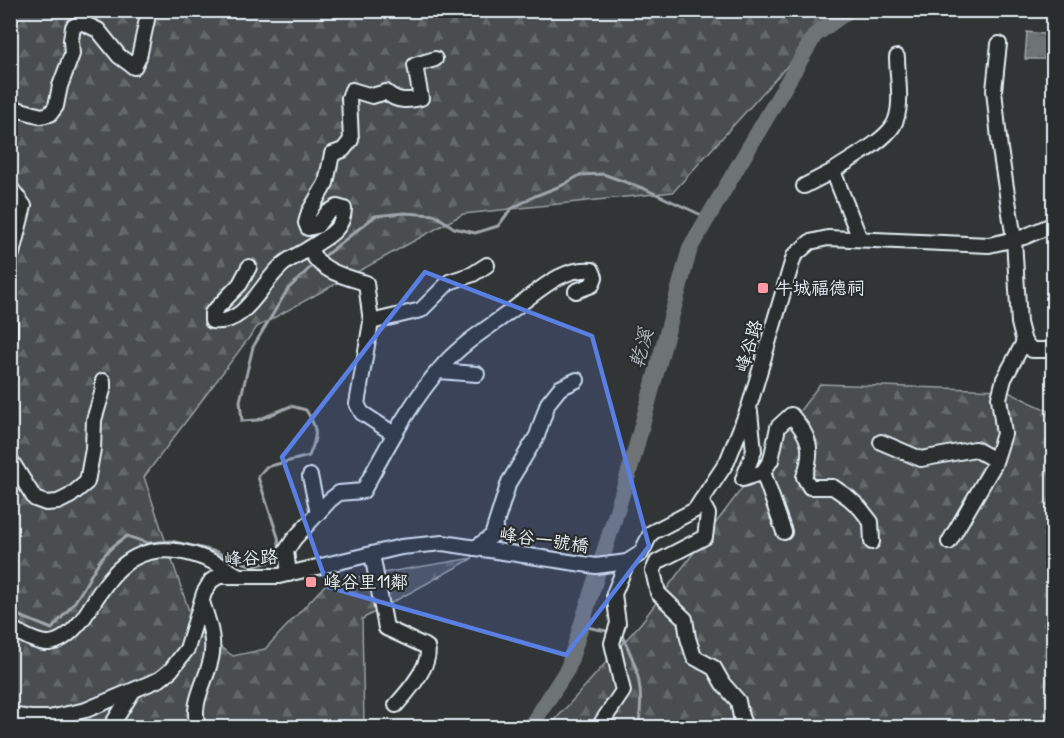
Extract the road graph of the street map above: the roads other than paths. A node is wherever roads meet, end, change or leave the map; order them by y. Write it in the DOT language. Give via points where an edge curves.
graph roads {
  1 [pos="149,10"];
  2 [pos="999,44"];
  3 [pos="897,57"];
  4 [pos="435,59"];
  5 [pos="10,107"];
  6 [pos="833,171"];
  7 [pos="804,186"];
  8 [pos="10,187"];
  9 [pos="1053,224"];
  10 [pos="860,239"];
  11 [pos="1014,239"];
  12 [pos="315,257"];
  13 [pos="10,261"];
  14 [pos="487,265"];
  15 [pos="249,267"];
  16 [pos="576,291"];
  17 [pos="10,322"];
  18 [pos="371,322"];
  19 [pos="10,335"];
  20 [pos="1024,342"];
  21 [pos="1053,350"];
  22 [pos="439,370"];
  23 [pos="477,374"];
  24 [pos="103,381"];
  25 [pos="577,381"];
  26 [pos="749,408"];
  27 [pos="394,435"];
  28 [pos="881,441"];
  29 [pos="10,459"];
  30 [pos="995,460"];
  31 [pos="763,471"];
  32 [pos="310,476"];
  33 [pos="701,501"];
  34 [pos="318,513"];
  35 [pos="784,532"];
  36 [pos="872,542"];
  37 [pos="949,542"];
  38 [pos="481,549"];
  39 [pos="372,554"];
  40 [pos="627,562"];
  41 [pos="289,574"];
  42 [pos="240,577"];
  43 [pos="202,600"];
  44 [pos="10,628"];
  45 [pos="133,691"];
  46 [pos="396,705"];
  47 [pos="10,715"];
  48 [pos="110,728"];
  49 [pos="199,728"];
  50 [pos="603,728"];
  51 [pos="746,728"];
  1 -- 5 [label="street" via="134,67 119,56 98,30 81,22 73,27 72,54 50,114 41,116"];
  2 -- 11 [label="street" via="994,90"];
  3 -- 6 [label="street" via="898,106 893,125 881,138"];
  4 -- 12 [label="street" via="416,65 421,98 401,101 386,92 372,96 352,90 348,98 351,140 343,150 332,154 327,183 306,223 308,228 317,226 337,207 344,209 344,221"];
  6 -- 7 [label="street"];
  6 -- 10 [label="street"];
  8 -- 13 [label="street" via="24,206"];
  9 -- 11 [label="street, 峰谷路"];
  10 -- 11 [label="street, 峰谷路" via="988,245"];
  10 -- 26 [label="street, 峰谷路" via="810,242 794,256"];
  11 -- 20 [label="street" via="1019,323"];
  12 -- 15 [label="street" via="285,262 255,300 238,314 221,322 212,321 212,313 240,284"];
  12 -- 18 [label="street" via="332,272 366,283"];
  14 -- 18 [label="street" via="449,282 421,310"];
  16 -- 22 [label="street" via="592,285 596,277 592,270 570,271 549,282 484,329"];
  17 -- 19 [label="street"];
  18 -- 27 [label="street" via="357,404 362,413"];
  20 -- 21 [label="street" via="1032,350"];
  20 -- 30 [label="street" via="999,398 1004,434"];
  22 -- 23 [label="street"];
  22 -- 27 [label="street"];
  24 -- 29 [label="street" via="87,482 58,502 45,503 35,499"];
  25 -- 38 [label="street" via="560,388 548,403 537,436 509,482 492,536"];
  26 -- 31 [label="street" via="754,451 743,478"];
  26 -- 33 [label="street, 峰谷路" via="727,462"];
  27 -- 34 [label="street" via="363,490 339,493"];
  28 -- 30 [label="street" via="921,459 975,448"];
  30 -- 37 [label="street"];
  31 -- 35 [label="street"];
  31 -- 36 [label="street" via="771,460 778,427 791,415 804,429 809,444 804,477 810,487 833,487 860,508 870,522"];
  32 -- 34 [label="street"];
  33 -- 40 [label="street, 峰谷路" via="695,510 651,533 641,553"];
  33 -- 51 [label="street" via="708,514 705,537 657,562 653,571 658,593 685,619 694,657 714,668 738,700"];
  34 -- 41 [label="street" via="286,551"];
  38 -- 39 [label="street, 峰谷路" via="443,543"];
  38 -- 40 [label="street, 峰谷一號橋" via="596,566"];
  39 -- 41 [label="street, 峰谷路"];
  39 -- 46 [label="street" via="386,628 429,651 413,684"];
  40 -- 50 [label="street" via="614,594 618,615 612,643 623,691 602,722"];
  41 -- 42 [label="street, 峰谷路"];
  42 -- 43 [label="street, 峰谷路" via="219,576 211,581"];
  42 -- 44 [label="street" via="217,562 171,549 141,554 120,567 62,639 48,643"];
  43 -- 45 [label="street, 峰谷路" via="187,648 171,670"];
  43 -- 49 [label="street" via="212,653 197,704"];
  45 -- 47 [label="street, 峰谷路" via="86,710 49,718"];
  45 -- 48 [label="street"];
}
